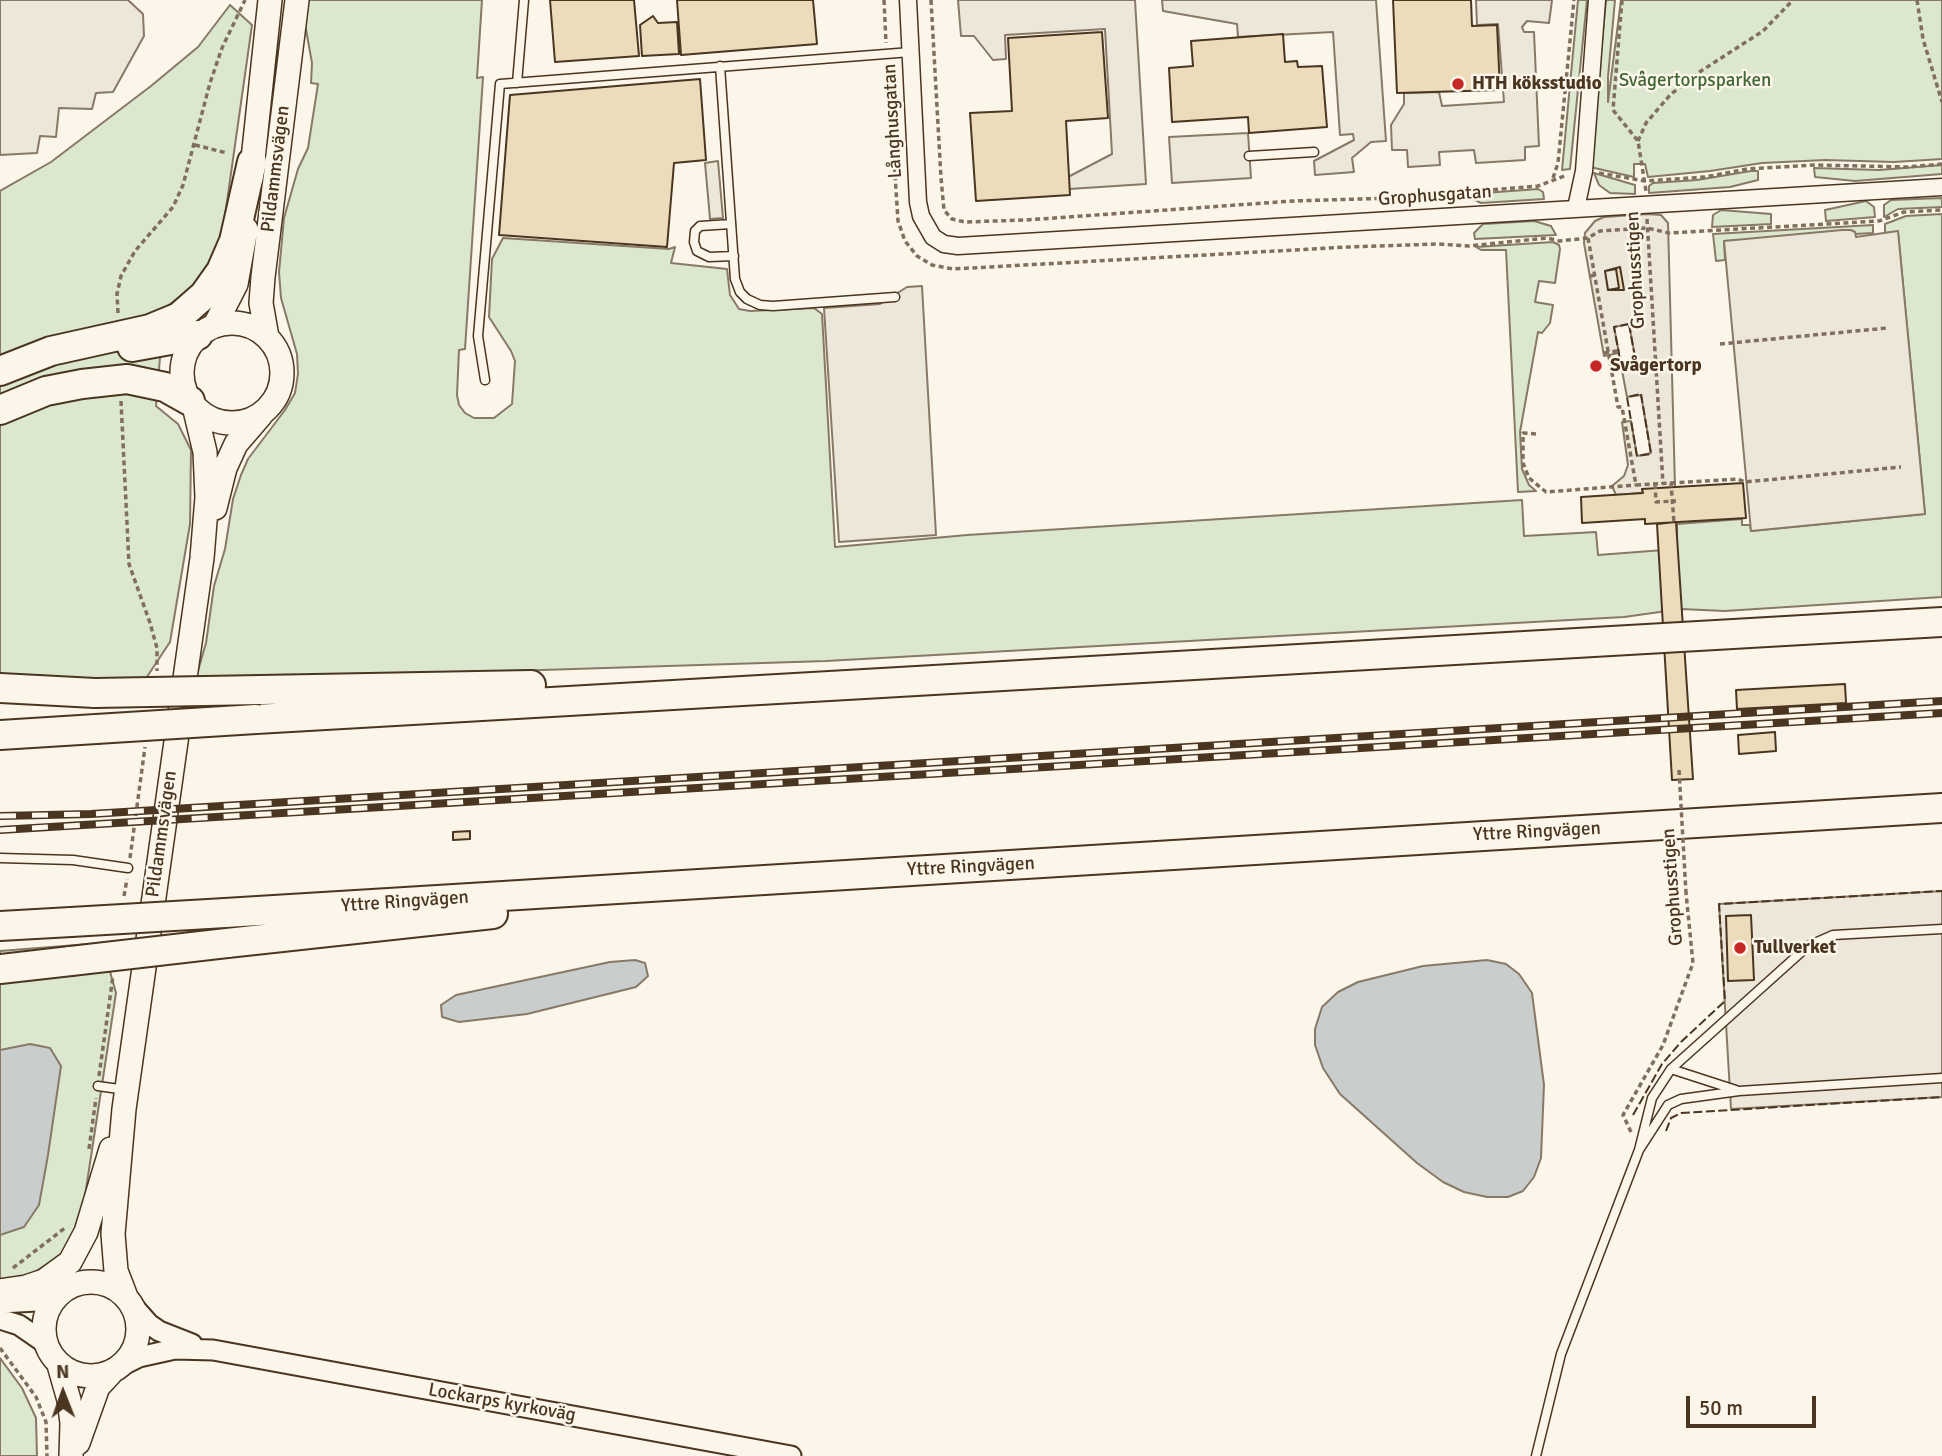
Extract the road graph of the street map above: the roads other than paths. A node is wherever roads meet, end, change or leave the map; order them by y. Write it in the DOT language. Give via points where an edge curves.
graph roads {
  1 [pos="270,0"];
  2 [pos="297,0"];
  3 [pos="524,0"];
  4 [pos="908,0"];
  5 [pos="1597,0"];
  6 [pos="911,52"];
  7 [pos="720,66"];
  8 [pos="517,83"];
  9 [pos="1314,152"];
  10 [pos="1249,156"];
  11 [pos="240,157"];
  12 [pos="1942,187"];
  13 [pos="1576,208"];
  14 [pos="732,224"];
  15 [pos="933,236"];
  16 [pos="734,257"];
  17 [pos="895,297"];
  18 [pos="207,330"];
  19 [pos="267,337"];
  20 [pos="0,371"];
  21 [pos="485,380"];
  22 [pos="192,403"];
  23 [pos="0,410"];
  24 [pos="263,413"];
  25 [pos="202,558"];
  26 [pos="1942,620"];
  27 [pos="968,679"];
  28 [pos="0,688"];
  29 [pos="0,735"];
  30 [pos="1942,808"];
  31 [pos="0,858"];
  32 [pos="128,868"];
  33 [pos="809,876"];
  34 [pos="0,926"];
  35 [pos="1942,929"];
  36 [pos="0,970"];
  37 [pos="1671,1069"];
  38 [pos="1942,1078"];
  39 [pos="98,1086"];
  40 [pos="1739,1091"];
  41 [pos="125,1099"];
  42 [pos="117,1132"];
  43 [pos="1639,1150"];
  44 [pos="6,1281"];
  45 [pos="64,1291"];
  46 [pos="129,1302"];
  47 [pos="0,1303"];
  48 [pos="0,1319"];
  49 [pos="45,1343"];
  50 [pos="213,1350"];
  51 [pos="59,1365"];
  52 [pos="117,1369"];
  53 [pos="73,1456"];
  54 [pos="791,1456"];
  55 [pos="1536,1456"];
  1 -- 11 [label="main road, Pildammsvägen"];
  2 -- 19 [label="main road, Pildammsvägen" via="263,277 261,303"];
  3 -- 8 [label="lane"];
  4 -- 6 [label="street, Långhusgatan"];
  5 -- 13 [label="street" via="1584,171"];
  6 -- 7 [label="lane"];
  6 -- 15 [label="street, Långhusgatan" via="918,202 924,225"];
  7 -- 8 [label="lane"];
  7 -- 14 [label="lane"];
  8 -- 21 [label="lane" via="500,84 478,336"];
  9 -- 10 [label="lane"];
  11 -- 18 [label="main road, Pildammsvägen" via="239,273 227,307"];
  11 -- 20 [label="highway" via="234,241 204,295 179,317 150,329 51,351"];
  12 -- 13 [label="street, Grophusgatan"];
  13 -- 15 [label="street, Grophusgatan" via="958,247"];
  14 -- 16 [label="lane"];
  14 -- 16 [label="lane" via="700,226 694,242 697,251 709,257"];
  16 -- 17 [label="lane" via="740,292 760,305"];
  18 -- 19 [label="main road" via="229,322 256,328"];
  18 -- 20 [label="highway"];
  18 -- 22 [label="main road, Pildammsvägen" via="187,349 182,366 183,384"];
  19 -- 24 [label="main road, Pildammsvägen" via="278,351 282,367 275,400"];
  22 -- 23 [label="highway" via="165,387 127,379 46,391"];
  22 -- 24 [label="main road" via="209,418 227,423"];
  22 -- 25 [label="main road, Pildammsvägen" via="205,452"];
  24 -- 25 [label="main road, Pildammsvägen" via="236,444 225,468"];
  25 -- 41 [label="main road, Pildammsvägen"];
  26 -- 27 [label="highway"];
  27 -- 28 [label="highway, bridge" via="95,693"];
  27 -- 29 [label="highway, bridge"];
  30 -- 33 [label="highway, Yttre Ringvägen"];
  31 -- 32 [label="lane" via="73,860"];
  33 -- 34 [label="highway, Yttre Ringvägen, bridge"];
  33 -- 36 [label="highway, bridge"];
  35 -- 37 [label="lane" via="1833,936 1808,946"];
  37 -- 40 [label="lane"];
  37 -- 43 [label="lane" via="1652,1098"];
  38 -- 40 [label="lane"];
  39 -- 41 [label="lane"];
  40 -- 43 [label="lane" via="1681,1098 1668,1105"];
  41 -- 42 [label="main road, Pildammsvägen"];
  41 -- 46 [label="main road, Pildammsvägen" via="113,1234 116,1271"];
  42 -- 44 [label="main road" via="86,1232 69,1262 44,1281 26,1287"];
  42 -- 45 [label="main road, Pildammsvägen" via="97,1237 85,1266"];
  43 -- 55 [label="lane" via="1561,1354"];
  45 -- 46 [label="main road" via="81,1283 106,1284"];
  45 -- 47 [label="street" via="37,1301"];
  45 -- 49 [label="main road, Pildammsvägen" via="45,1317"];
  46 -- 50 [label="street, Lockarps kyrkoväg" via="159,1331"];
  46 -- 52 [label="main road, Pildammsvägen" via="137,1318 136,1344"];
  48 -- 49 [label="street" via="19,1325"];
  49 -- 51 [label="main road, Pildammsvägen"];
  50 -- 52 [label="street, Lockarps kyrkoväg" via="175,1349 139,1357"];
  50 -- 54 [label="street, Lockarps kyrkoväg"];
  51 -- 52 [label="main road" via="84,1377"];
  51 -- 53 [label="main road, Pildammsvägen" via="69,1400"];
  52 -- 53 [label="main road, Pildammsvägen" via="98,1387"];
}
